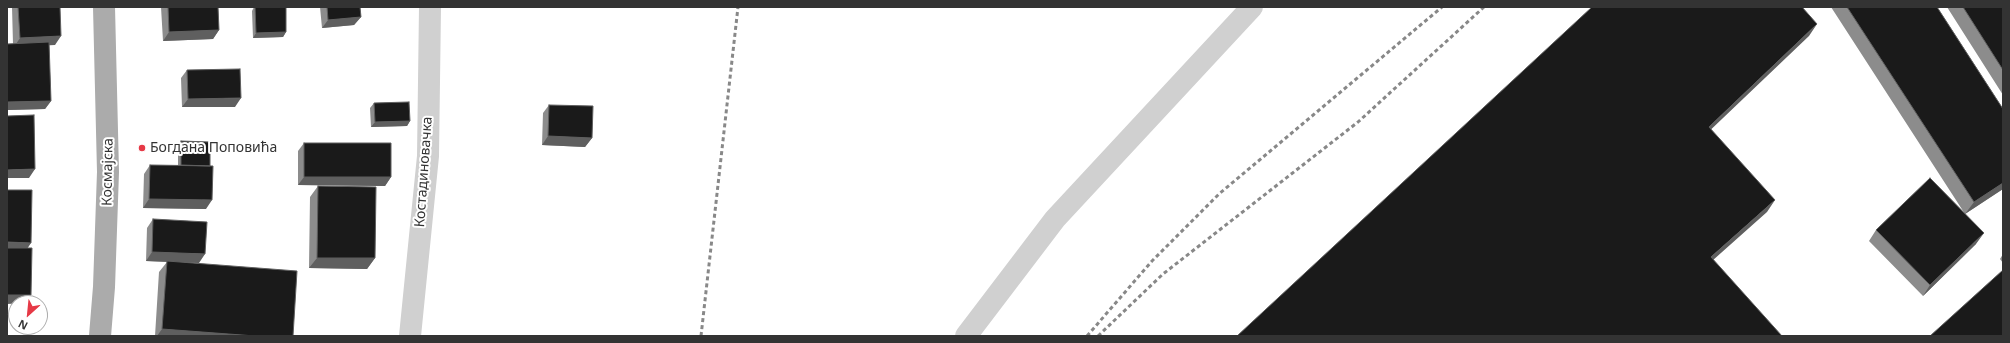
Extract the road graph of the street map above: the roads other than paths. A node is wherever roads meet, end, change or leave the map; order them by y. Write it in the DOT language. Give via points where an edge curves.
graph roads {
  1 [pos="104,7"];
  2 [pos="430,7"];
  3 [pos="1252,7"];
  4 [pos="100,336"];
  5 [pos="410,336"];
  6 [pos="966,336"];
  1 -- 4 [label="main road, Космајска" via="108,172"];
  2 -- 5 [label="street, Костадиновачка" via="428,156"];
  3 -- 6 [label="street" via="1055,219"];
}
